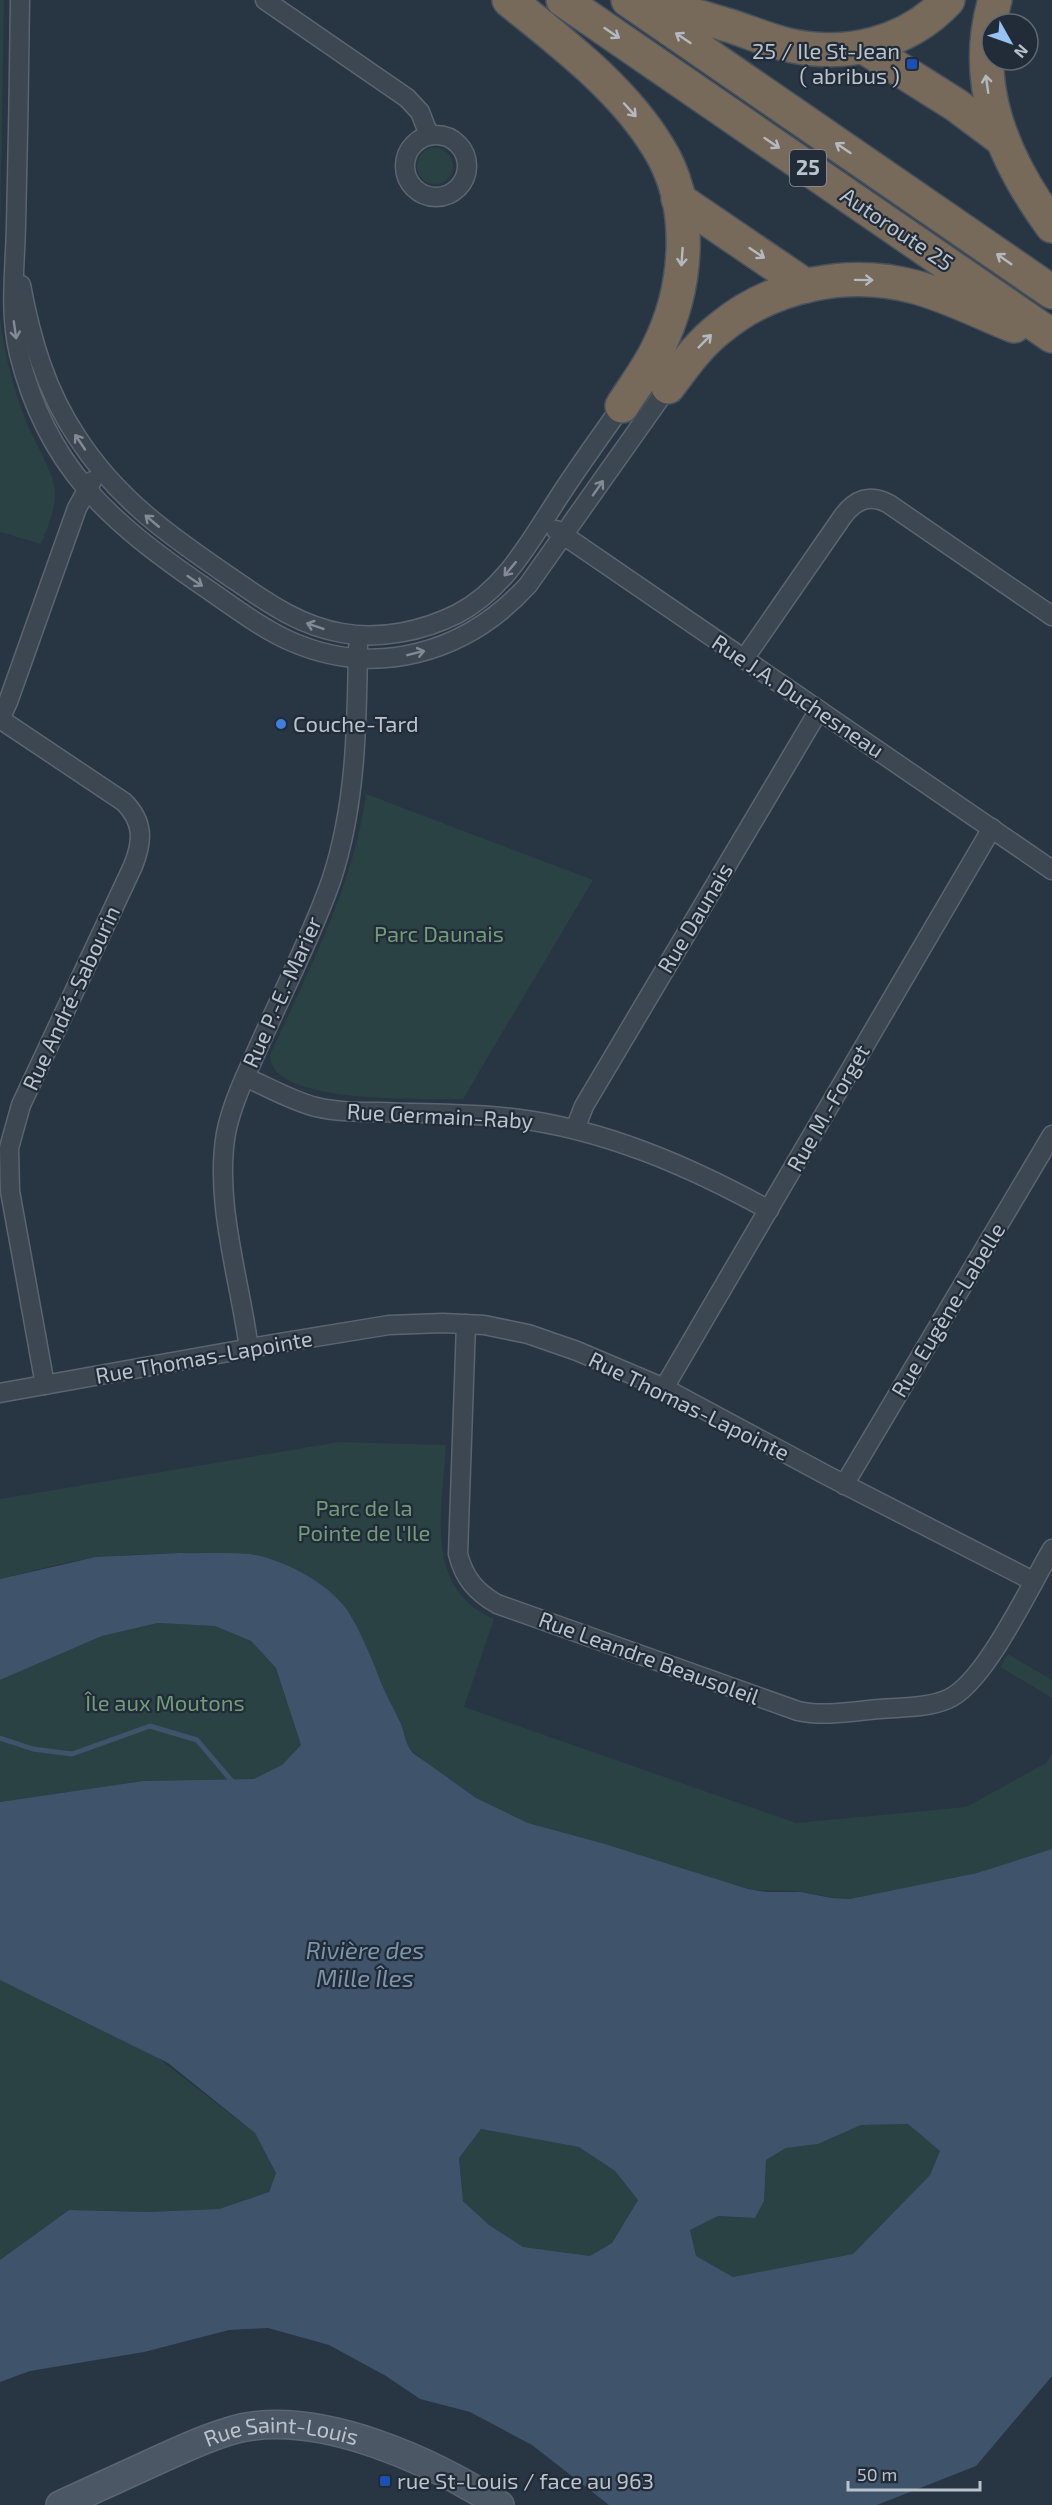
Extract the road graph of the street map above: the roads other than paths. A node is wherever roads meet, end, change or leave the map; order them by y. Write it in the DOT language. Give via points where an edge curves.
graph roads {
  1 [pos="20,0"];
  2 [pos="265,0"];
  3 [pos="509,0"];
  4 [pos="563,0"];
  5 [pos="628,0"];
  6 [pos="641,0"];
  7 [pos="948,0"];
  8 [pos="995,0"];
  9 [pos="864,47"];
  10 [pos="429,135"];
  11 [pos="1004,140"];
  12 [pos="678,199"];
  13 [pos="1052,226"];
  14 [pos="15,251"];
  15 [pos="806,286"];
  16 [pos="1052,292"];
  17 [pos="1052,336"];
  18 [pos="1052,342"];
  19 [pos="668,387"];
  20 [pos="622,406"];
  21 [pos="101,470"];
  22 [pos="86,489"];
  23 [pos="544,522"];
  24 [pos="564,536"];
  25 [pos="1052,616"];
  26 [pos="358,636"];
  27 [pos="358,658"];
  28 [pos="744,659"];
  29 [pos="819,710"];
  30 [pos="0,719"];
  31 [pos="992,828"];
  32 [pos="1052,870"];
  33 [pos="245,1077"];
  34 [pos="575,1129"];
  35 [pos="1052,1135"];
  36 [pos="769,1210"];
  37 [pos="466,1324"];
  38 [pos="249,1349"];
  39 [pos="45,1385"];
  40 [pos="664,1388"];
  41 [pos="0,1393"];
  42 [pos="844,1485"];
  43 [pos="1052,1549"];
  44 [pos="1033,1581"];
  45 [pos="60,2505"];
  46 [pos="500,2505"];
  1 -- 14 [label="street"];
  2 -- 10 [label="street" via="412,102"];
  3 -- 12 [label="highway, one-way" via="583,63 638,119 659,148"];
  4 -- 17 [label="highway, Autoroute 25 / 25, one-way"];
  16 -- 5 [label="highway, Autoroute 25 / 25, one-way"];
  6 -- 9 [label="highway" via="787,45 827,50"];
  7 -- 9 [label="highway" via="910,32"];
  11 -- 8 [label="highway, one-way" via="990,101 985,64"];
  9 -- 11 [label="highway"];
  11 -- 13 [label="highway" via="1028,190"];
  12 -- 15 [label="highway, one-way"];
  12 -- 20 [label="highway, one-way" via="683,248 675,305 653,359"];
  21 -- 14 [label="street, one-way" via="76,436 48,384 28,321"];
  14 -- 22 [label="street, one-way" via="12,306 24,371 47,432"];
  15 -- 18 [label="highway, one-way" via="862,280 914,286"];
  19 -- 15 [label="highway, one-way" via="720,327 752,307"];
  24 -- 19 [label="street, one-way"];
  20 -- 23 [label="street"];
  21 -- 22 [label="street"];
  26 -- 21 [label="street, one-way" via="319,628 281,611 159,528"];
  22 -- 27 [label="street, one-way" via="141,543 261,625 301,645"];
  22 -- 30 [label="street"];
  23 -- 24 [label="street, Rue J.A. Duchesneau"];
  23 -- 26 [label="street, one-way" via="501,580 463,610 412,630"];
  27 -- 24 [label="street, one-way" via="412,655 473,631 518,596"];
  24 -- 28 [label="street, Rue J.A. Duchesneau"];
  25 -- 28 [label="street" via="889,504 866,498 843,516"];
  26 -- 27 [label="street, Rue P.-E.-Marier"];
  27 -- 33 [label="street, Rue P.-E.-Marier" via="351,789 340,853 323,901"];
  28 -- 29 [label="street, Rue J.A. Duchesneau"];
  29 -- 31 [label="street, Rue J.A. Duchesneau"];
  29 -- 34 [label="street, Rue Daunais" via="590,1096"];
  30 -- 39 [label="street, Rue André-Sabourin" via="124,802 138,819 141,831 133,866 21,1105 9,1148 10,1191"];
  31 -- 32 [label="street, Rue J.A. Duchesneau"];
  31 -- 36 [label="street, Rue M.-Forget"];
  33 -- 34 [label="street, Rue Germain-Raby" via="299,1101 330,1109 478,1115"];
  33 -- 38 [label="street, Rue P.-E.-Marier" via="229,1121 224,1168 227,1213"];
  34 -- 36 [label="street, Rue Germain-Raby" via="679,1165"];
  35 -- 42 [label="street, Rue Eugène-Labelle"];
  36 -- 40 [label="street, Rue M.-Forget"];
  37 -- 38 [label="street, Rue Thomas-Lapointe" via="389,1325"];
  37 -- 40 [label="street, Rue Thomas-Lapointe" via="543,1339"];
  37 -- 44 [label="street, Rue Leandre Beausoleil" via="458,1554 474,1588 497,1604 798,1711 824,1714 925,1704 961,1692 982,1668"];
  38 -- 39 [label="street, Rue Thomas-Lapointe"];
  39 -- 41 [label="street, Rue Thomas-Lapointe"];
  40 -- 42 [label="street, Rue Thomas-Lapointe"];
  42 -- 44 [label="street, Rue Thomas-Lapointe"];
  43 -- 44 [label="street, Rue Leandre Beausoleil"];
  45 -- 46 [label="main road, Rue Saint-Louis" via="192,2445 240,2429 272,2425 357,2438 452,2477"];
}
